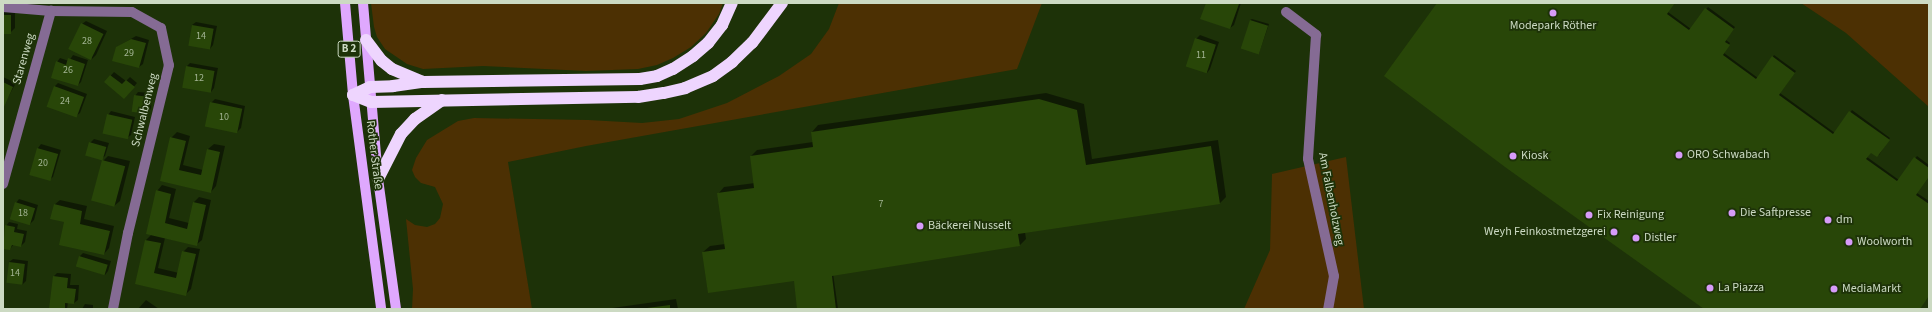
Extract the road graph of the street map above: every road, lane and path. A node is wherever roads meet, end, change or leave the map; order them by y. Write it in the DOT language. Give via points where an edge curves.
graph roads {
  1 [pos="345,3"];
  2 [pos="363,3"];
  3 [pos="732,3"];
  4 [pos="782,3"];
  5 [pos="3,7"];
  6 [pos="51,11"];
  7 [pos="1286,12"];
  8 [pos="366,40"];
  9 [pos="423,82"];
  10 [pos="370,87"];
  11 [pos="353,95"];
  12 [pos="442,100"];
  13 [pos="371,102"];
  14 [pos="378,179"];
  15 [pos="3,184"];
  16 [pos="114,309"];
  17 [pos="381,309"];
  18 [pos="396,309"];
  19 [pos="1328,309"];
  1 -- 11 [label="main road, Rother Straße / B 2"];
  2 -- 8 [label="main road, Rother Straße / B 2"];
  3 -- 9 [label="highway" via="722,25 708,43 693,56 657,76 640,80"];
  4 -- 12 [label="highway" via="752,43 732,62 713,76 685,88 638,97"];
  5 -- 6 [label="street, Schwalbenweg"];
  6 -- 15 [label="street, Starenweg"];
  6 -- 16 [label="street, Schwalbenweg" via="132,12 161,28 168,58 169,65 128,233"];
  7 -- 19 [label="street, Am Falbenholzweg" via="1316,35 1308,159 1334,276"];
  8 -- 9 [label="highway" via="382,61 392,69"];
  8 -- 10 [label="main road, Rother Straße / B 2"];
  9 -- 10 [label="highway"];
  10 -- 11 [label="highway"];
  10 -- 13 [label="main road, Rother Straße / B 2"];
  11 -- 13 [label="highway"];
  11 -- 17 [label="main road, Rother Straße"];
  12 -- 13 [label="highway"];
  12 -- 14 [label="highway" via="415,119 401,134"];
  13 -- 14 [label="main road, Rother Straße"];
  14 -- 18 [label="main road, Rother Straße"];
}
